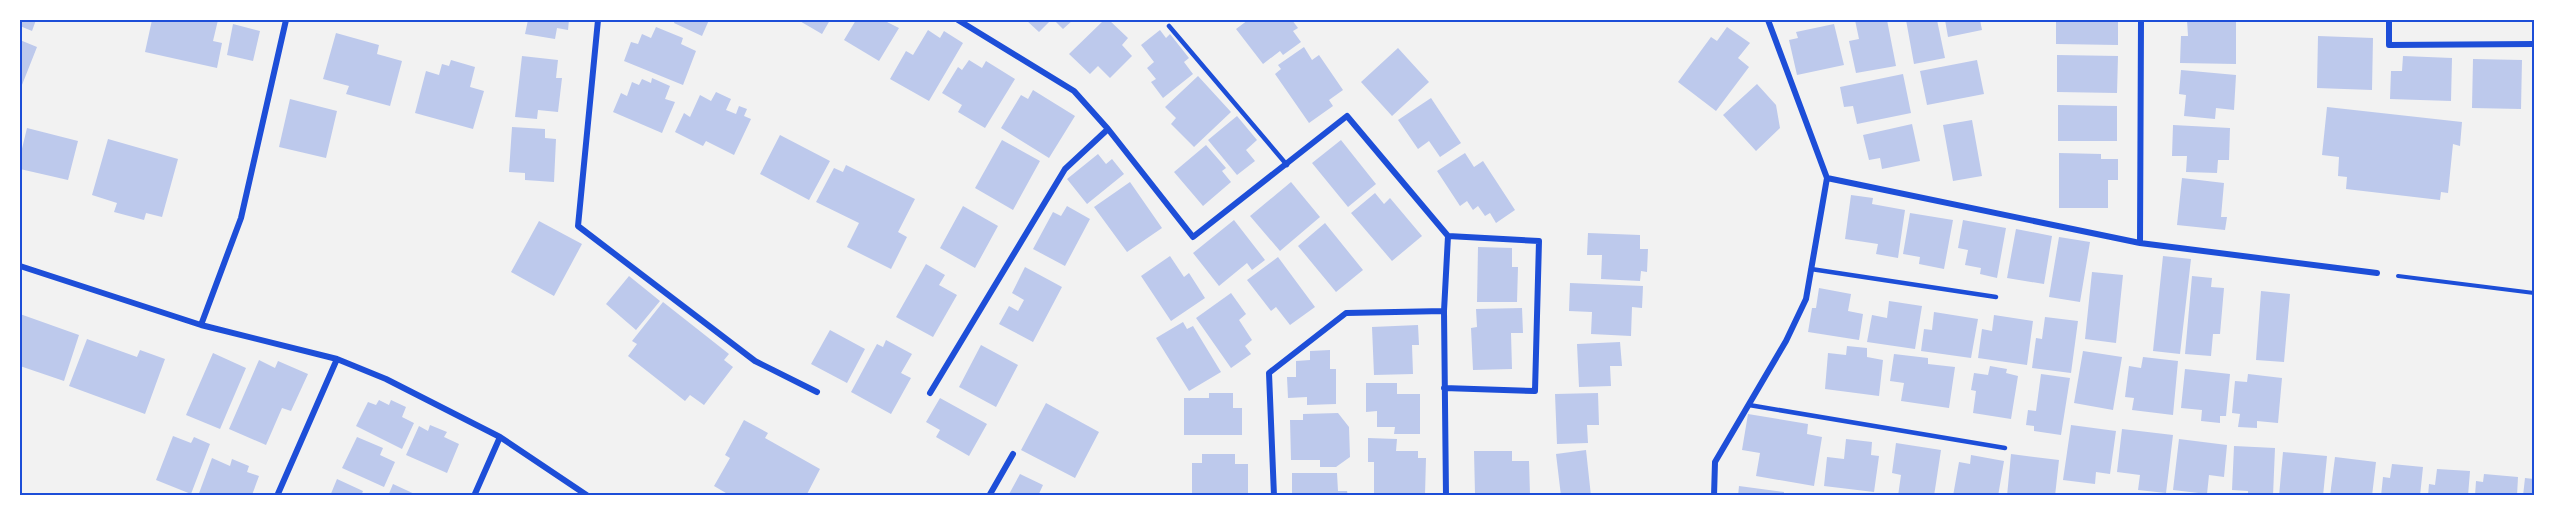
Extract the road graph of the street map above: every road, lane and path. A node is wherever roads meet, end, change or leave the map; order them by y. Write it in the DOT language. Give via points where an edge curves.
graph roads {
  1 [pos="286,20"];
  2 [pos="598,20"];
  3 [pos="958,20"];
  4 [pos="1768,20"];
  5 [pos="2141,20"];
  6 [pos="2389,20"];
  7 [pos="1169,26"];
  8 [pos="2535,44"];
  9 [pos="1108,129"];
  10 [pos="1287,165"];
  11 [pos="1827,178"];
  12 [pos="1448,236"];
  13 [pos="2140,243"];
  14 [pos="20,266"];
  15 [pos="1811,268"];
  16 [pos="2377,273"];
  17 [pos="2535,293"];
  18 [pos="1996,297"];
  19 [pos="1444,310"];
  20 [pos="201,325"];
  21 [pos="337,359"];
  22 [pos="1444,388"];
  23 [pos="817,393"];
  24 [pos="930,393"];
  25 [pos="1749,405"];
  26 [pos="500,437"];
  27 [pos="2005,448"];
  28 [pos="1013,454"];
  29 [pos="277,495"];
  30 [pos="474,495"];
  31 [pos="588,495"];
  32 [pos="989,495"];
  33 [pos="1274,495"];
  34 [pos="1446,495"];
  35 [pos="1714,495"];
  1 -- 20 [label="street" via="241,218"];
  2 -- 23 [label="street" via="578,226 755,361"];
  3 -- 9 [label="street" via="1074,91"];
  4 -- 11 [label="street"];
  5 -- 13 [label="street"];
  6 -- 8 [label="street" via="2390,45"];
  7 -- 10 [label="lane"];
  9 -- 10 [label="street" via="1193,237"];
  9 -- 24 [label="street" via="1065,169"];
  10 -- 12 [label="street" via="1347,116"];
  11 -- 13 [label="street"];
  11 -- 15 [label="street"];
  12 -- 19 [label="street"];
  12 -- 22 [label="street" via="1539,241 1535,391"];
  13 -- 16 [label="street"];
  14 -- 20 [label="street"];
  15 -- 18 [label="lane"];
  15 -- 25 [label="street" via="1806,299"];
  16 -- 17 [label="path"];
  19 -- 22 [label="street"];
  19 -- 33 [label="street" via="1346,313 1269,373"];
  20 -- 21 [label="street"];
  21 -- 26 [label="street" via="386,379"];
  21 -- 29 [label="street"];
  22 -- 34 [label="street"];
  25 -- 27 [label="lane"];
  25 -- 35 [label="street" via="1715,462"];
  26 -- 30 [label="street"];
  26 -- 31 [label="street"];
  28 -- 32 [label="street"];
}
